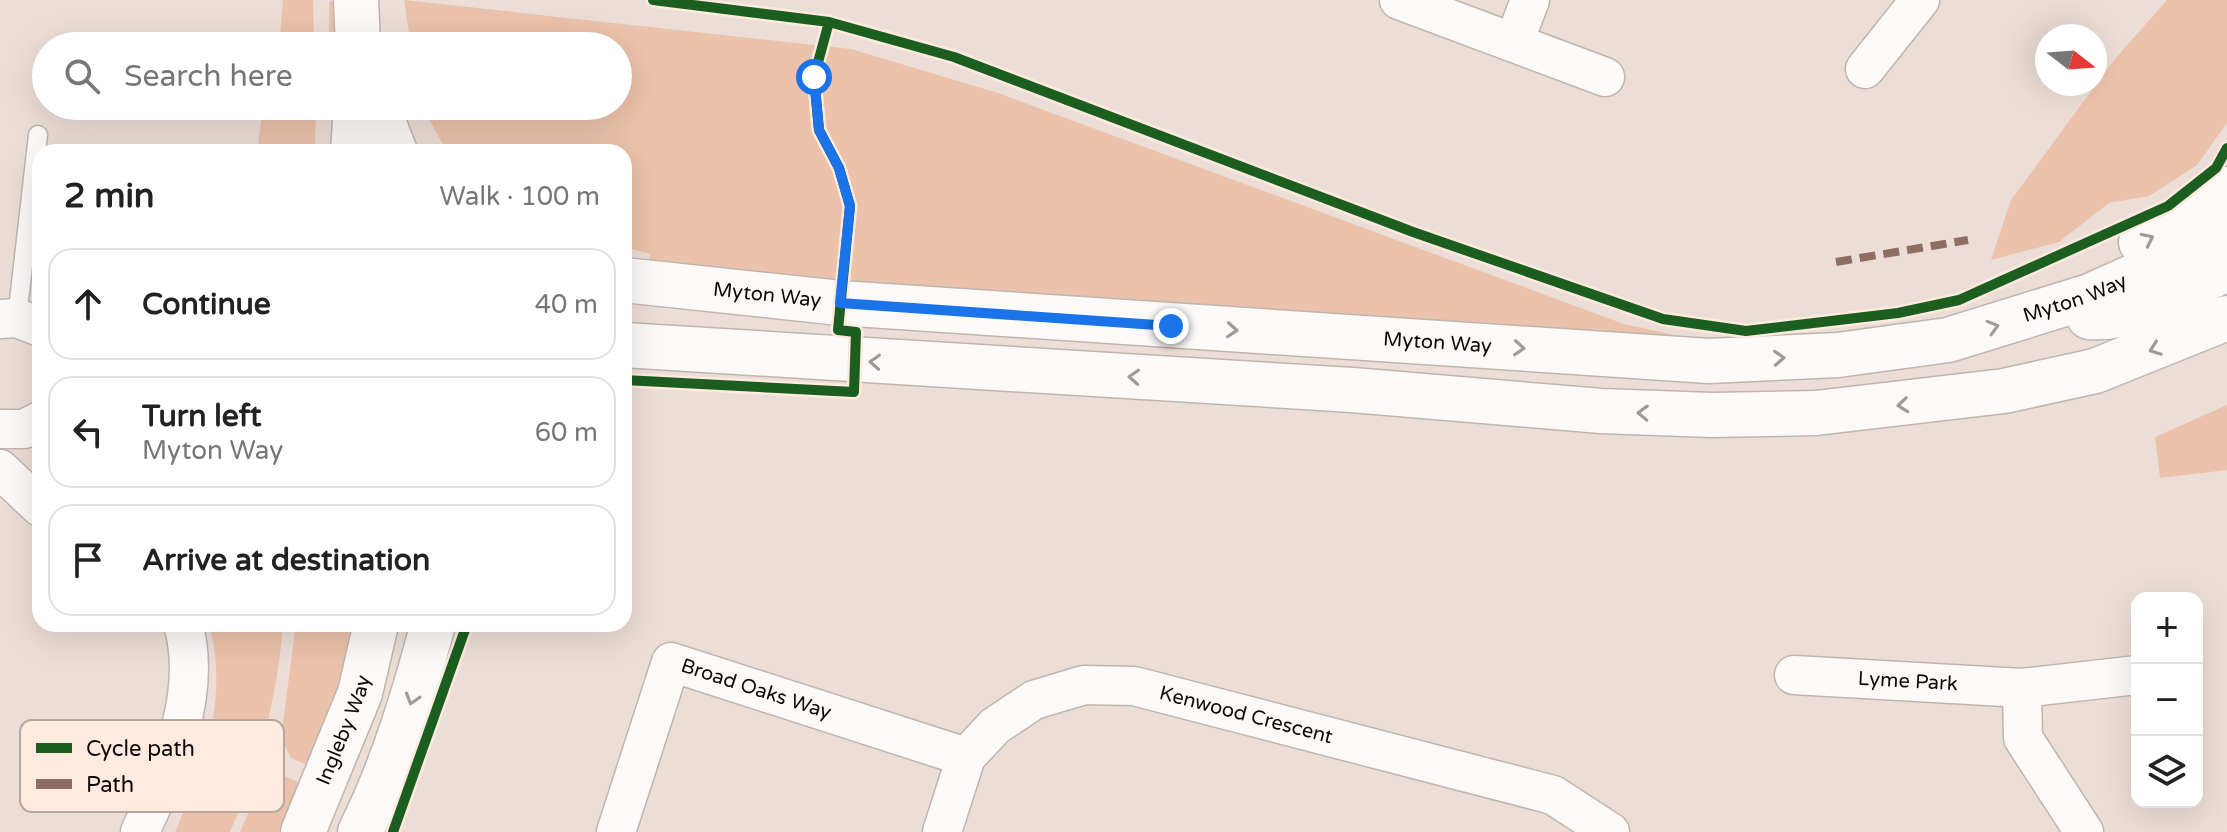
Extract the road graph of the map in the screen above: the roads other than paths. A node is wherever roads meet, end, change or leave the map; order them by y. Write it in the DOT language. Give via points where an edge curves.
graph roads {
  1 [pos="356,0"];
  2 [pos="1399,0"];
  3 [pos="1530,0"];
  4 [pos="1907,4"];
  5 [pos="357,32"];
  6 [pos="1514,42"];
  7 [pos="1865,69"];
  8 [pos="1605,77"];
  9 [pos="355,120"];
  10 [pos="382,120"];
  11 [pos="38,135"];
  12 [pos="37,144"];
  13 [pos="354,144"];
  14 [pos="392,144"];
  15 [pos="2227,189"];
  16 [pos="32,194"];
  17 [pos="2227,229"];
  18 [pos="2227,269"];
  19 [pos="632,281"];
  20 [pos="2039,314"];
  21 [pos="2227,318"];
  22 [pos="19,321"];
  23 [pos="632,345"];
  24 [pos="32,425"];
  25 [pos="0,429"];
  26 [pos="0,469"];
  27 [pos="32,499"];
  28 [pos="184,632"];
  29 [pos="374,632"];
  30 [pos="431,632"];
  31 [pos="1794,675"];
  32 [pos="2131,676"];
  33 [pos="2022,688"];
  34 [pos="182,720"];
  35 [pos="966,757"];
  36 [pos="148,812"];
  37 [pos="140,832"];
  38 [pos="303,832"];
  39 [pos="360,832"];
  40 [pos="616,832"];
  41 [pos="942,832"];
  42 [pos="1610,832"];
  43 [pos="2084,832"];
  1 -- 5 [label="street"];
  2 -- 6 [label="street"];
  3 -- 6 [label="street"];
  4 -- 7 [label="street"];
  6 -- 8 [label="street"];
  9 -- 13 [label="street"];
  10 -- 14 [label="street"];
  11 -- 12 [label="lane"];
  20 -- 15 [label="street, one-way" via="2102,261 2183,222"];
  16 -- 22 [label="lane"];
  17 -- 20 [label="street, Myton Way" via="2140,275"];
  18 -- 20 [label="street" via="2106,319"];
  19 -- 20 [label="street, Myton Way, one-way" via="840,303 1709,361 1838,355 1948,340"];
  21 -- 23 [label="street, one-way" via="2095,371 2004,391 1816,413 1712,415"];
  24 -- 25 [label="street"];
  26 -- 27 [label="street"];
  28 -- 34 [label="street" via="188,668"];
  29 -- 38 [label="street, Ingleby Way" via="360,693"];
  30 -- 39 [label="street, one-way" via="413,699"];
  31 -- 33 [label="street, Lyme Park"];
  32 -- 33 [label="street, Lyme Park"];
  33 -- 43 [label="street" via="2023,738"];
  35 -- 40 [label="street, Broad Oaks Way" via="671,662"];
  35 -- 41 [label="street, Kenwood Crescent"];
  35 -- 42 [label="street, Kenwood Crescent" via="995,726 1034,700 1084,685 1134,686 1553,795"];
  36 -- 37 [label="street"];
}
